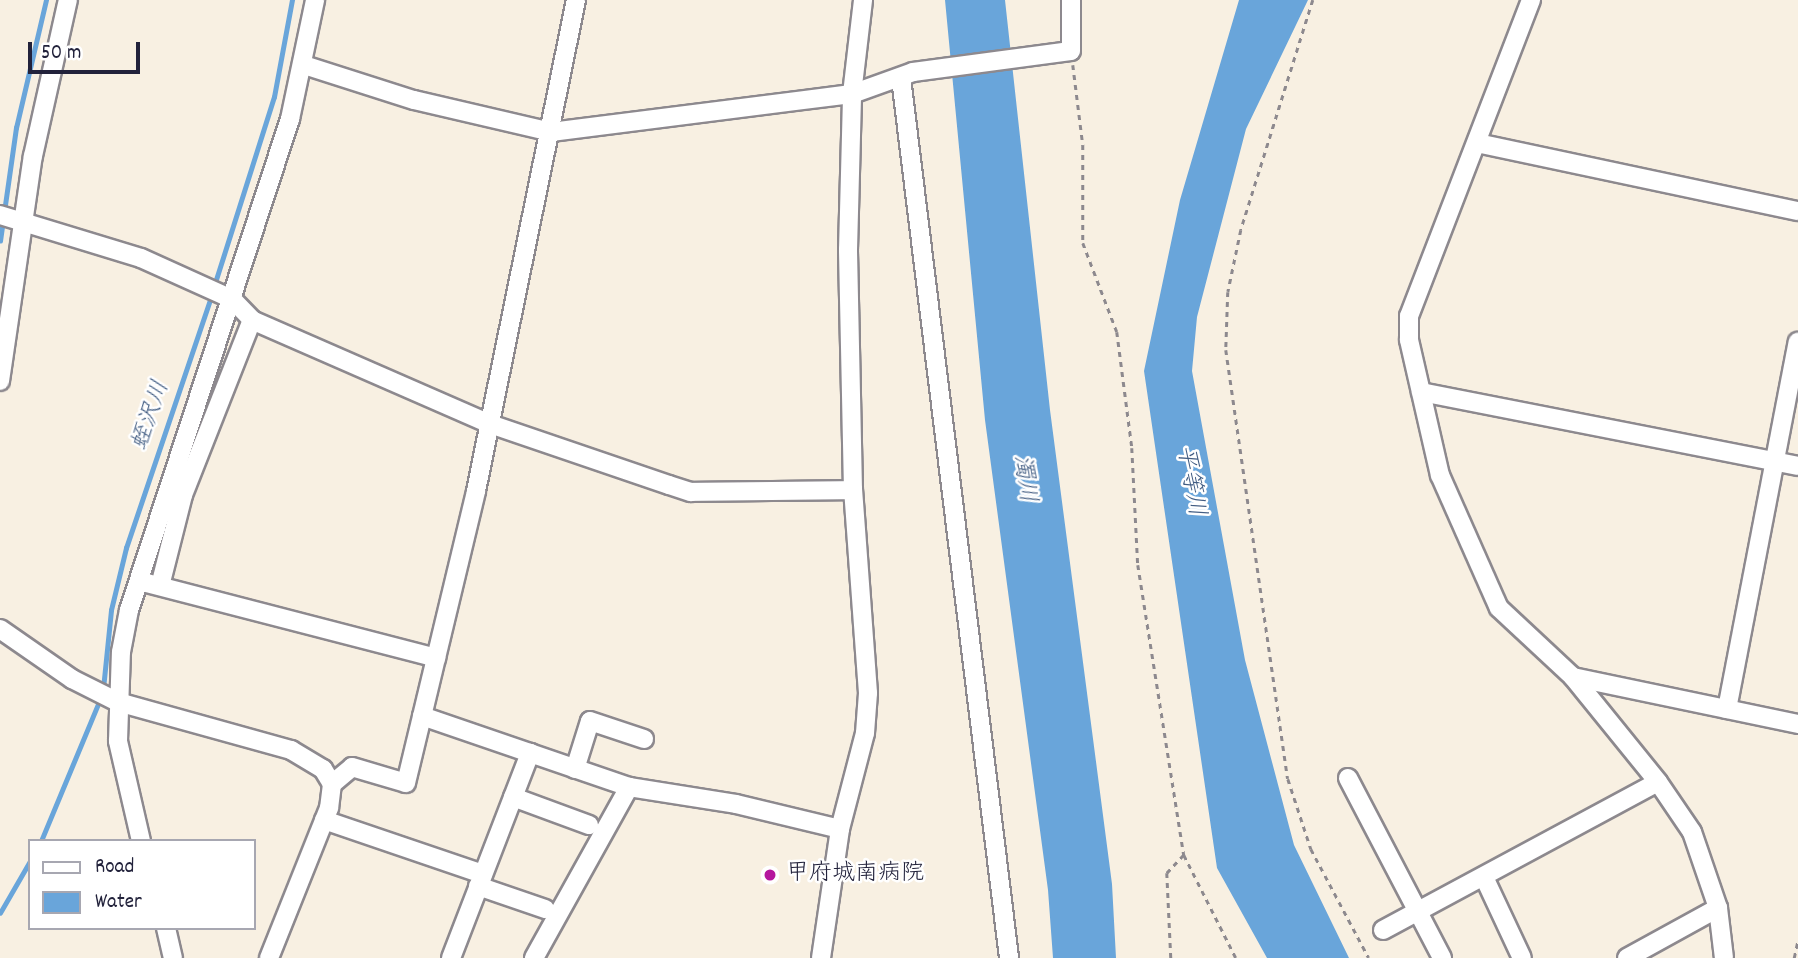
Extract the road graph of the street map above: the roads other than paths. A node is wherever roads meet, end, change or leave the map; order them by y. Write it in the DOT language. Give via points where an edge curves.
graph roads {
  1 [pos="68,0"];
  2 [pos="314,0"];
  3 [pos="576,0"];
  4 [pos="863,0"];
  5 [pos="1071,0"];
  6 [pos="1531,0"];
  7 [pos="304,65"];
  8 [pos="907,75"];
  9 [pos="852,94"];
  10 [pos="551,132"];
  11 [pos="1477,143"];
  12 [pos="1798,211"];
  13 [pos="13,220"];
  14 [pos="227,297"];
  15 [pos="251,320"];
  16 [pos="1798,342"];
  17 [pos="0,381"];
  18 [pos="1421,392"];
  19 [pos="490,424"];
  20 [pos="1772,461"];
  21 [pos="1798,466"];
  22 [pos="853,490"];
  23 [pos="170,514"];
  24 [pos="139,581"];
  25 [pos="160,586"];
  26 [pos="0,628"];
  27 [pos="436,658"];
  28 [pos="1573,677"];
  29 [pos="107,696"];
  30 [pos="1727,709"];
  31 [pos="422,716"];
  32 [pos="1798,724"];
  33 [pos="645,738"];
  34 [pos="530,753"];
  35 [pos="575,769"];
  36 [pos="1348,778"];
  37 [pos="1658,782"];
  38 [pos="332,784"];
  39 [pos="629,787"];
  40 [pos="513,797"];
  41 [pos="324,820"];
  42 [pos="589,825"];
  43 [pos="840,829"];
  44 [pos="141,839"];
  45 [pos="1484,877"];
  46 [pos="481,880"];
  47 [pos="1718,908"];
  48 [pos="545,909"];
  49 [pos="1420,910"];
  50 [pos="166,930"];
  51 [pos="1383,930"];
  52 [pos="173,958"];
  53 [pos="269,958"];
  54 [pos="451,958"];
  55 [pos="534,958"];
  56 [pos="821,958"];
  57 [pos="1009,958"];
  58 [pos="1442,958"];
  59 [pos="1522,958"];
  60 [pos="1627,958"];
  61 [pos="1724,958"];
  1 -- 13 [label="street"];
  2 -- 7 [label="street"];
  3 -- 10 [label="street"];
  4 -- 9 [label="street"];
  5 -- 8 [label="street" via="1064,52"];
  6 -- 11 [label="street"];
  7 -- 10 [label="street" via="414,100"];
  7 -- 14 [label="street"];
  8 -- 9 [label="street"];
  8 -- 57 [label="street"];
  9 -- 10 [label="street"];
  9 -- 22 [label="street" via="848,250"];
  10 -- 19 [label="street"];
  11 -- 12 [label="street"];
  11 -- 18 [label="street" via="1409,316 1409,340"];
  13 -- 14 [label="street" via="141,258"];
  13 -- 17 [label="street"];
  14 -- 15 [label="street"];
  14 -- 23 [label="street"];
  15 -- 19 [label="street"];
  15 -- 23 [label="street"];
  16 -- 20 [label="street"];
  18 -- 20 [label="street"];
  18 -- 28 [label="street" via="1440,475 1499,608 1528,640"];
  19 -- 22 [label="street" via="691,492"];
  19 -- 27 [label="street"];
  20 -- 21 [label="street"];
  20 -- 30 [label="street"];
  22 -- 43 [label="street" via="868,693 865,733"];
  23 -- 24 [label="street"];
  23 -- 25 [label="street"];
  24 -- 25 [label="street"];
  24 -- 29 [label="street"];
  25 -- 27 [label="street"];
  26 -- 29 [label="street"];
  27 -- 31 [label="street"];
  28 -- 30 [label="street"];
  28 -- 37 [label="street"];
  29 -- 38 [label="street" via="291,750 323,769"];
  29 -- 44 [label="street"];
  30 -- 32 [label="street"];
  31 -- 34 [label="street"];
  31 -- 38 [label="street" via="406,783 352,767"];
  33 -- 35 [label="street" via="590,721"];
  34 -- 35 [label="street"];
  34 -- 40 [label="street"];
  35 -- 39 [label="street"];
  36 -- 49 [label="street"];
  37 -- 45 [label="street"];
  37 -- 47 [label="street" via="1692,832"];
  38 -- 41 [label="street"];
  39 -- 43 [label="street" via="736,804"];
  39 -- 55 [label="street"];
  40 -- 42 [label="street"];
  40 -- 46 [label="street"];
  41 -- 46 [label="street"];
  41 -- 53 [label="street"];
  43 -- 56 [label="street"];
  45 -- 49 [label="street"];
  45 -- 59 [label="street"];
  46 -- 48 [label="street"];
  46 -- 54 [label="street"];
  47 -- 60 [label="street"];
  47 -- 61 [label="street"];
  49 -- 51 [label="street"];
  49 -- 58 [label="street"];
  50 -- 52 [label="street"];
}
